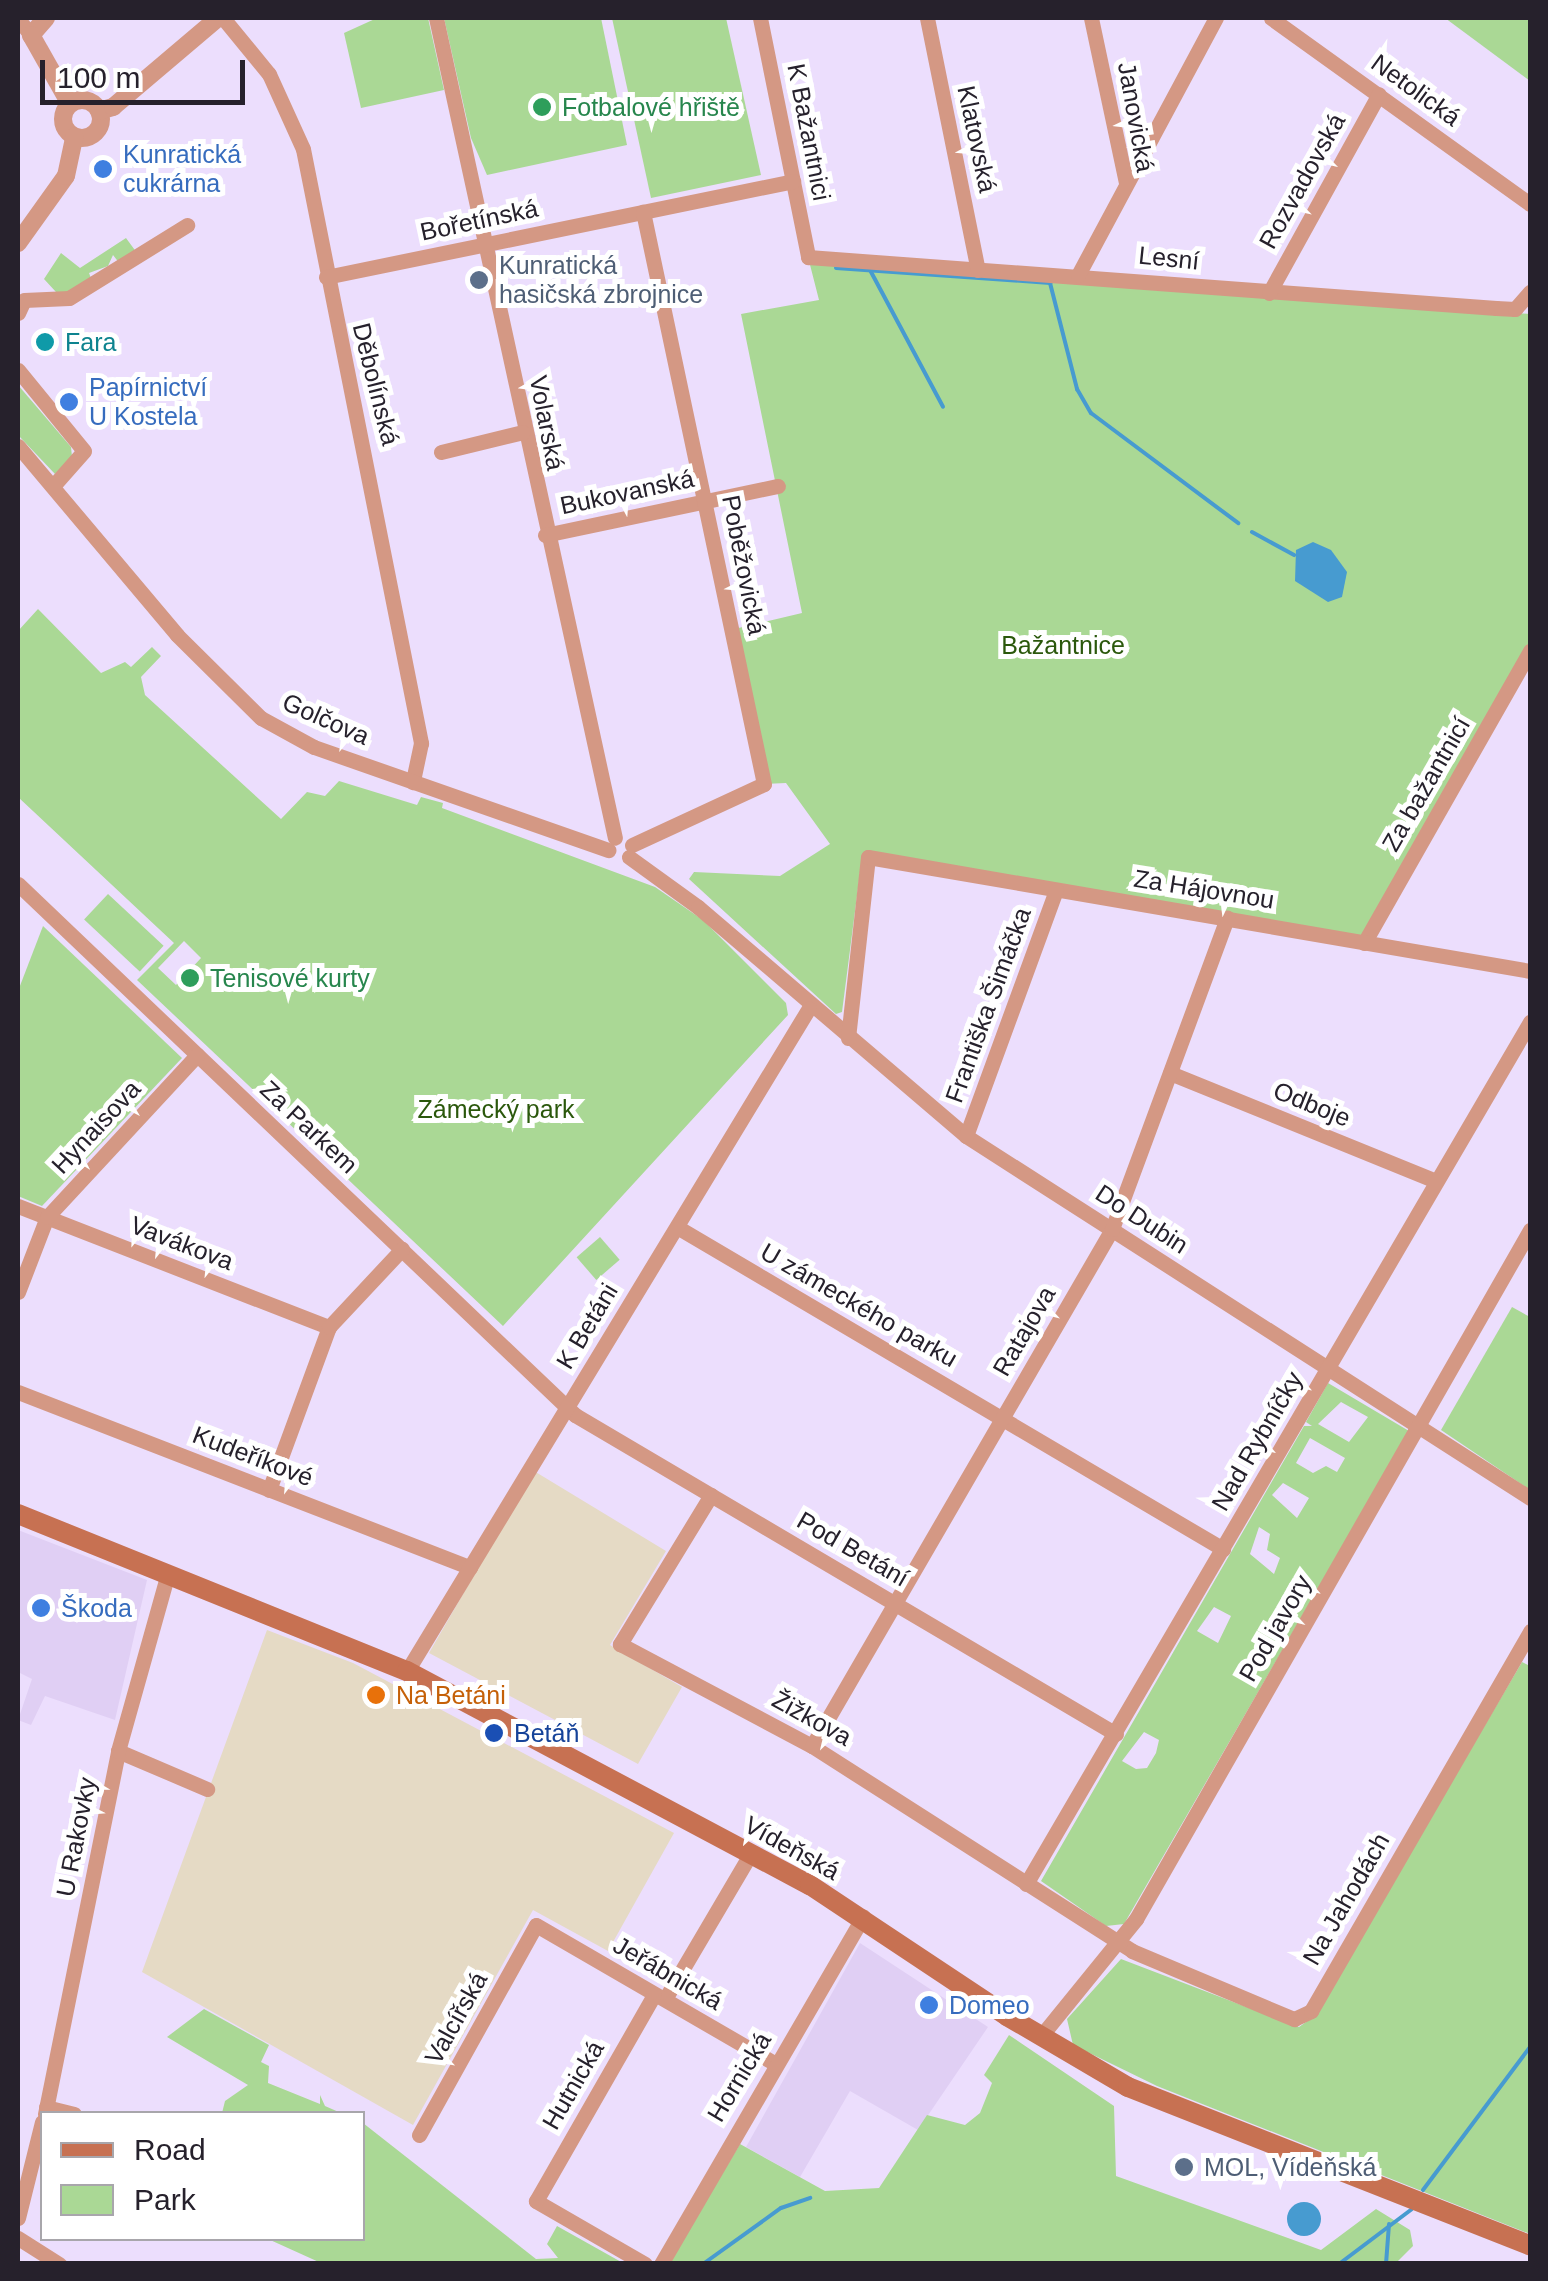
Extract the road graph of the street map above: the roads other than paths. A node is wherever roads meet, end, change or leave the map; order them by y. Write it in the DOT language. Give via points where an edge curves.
graph roads {
  1 [pos="46,18"];
  2 [pos="220,18"];
  3 [pos="436,18"];
  4 [pos="760,18"];
  5 [pos="927,18"];
  6 [pos="1091,18"];
  7 [pos="1216,18"];
  8 [pos="1271,18"];
  9 [pos="18,19"];
  10 [pos="30,36"];
  11 [pos="1379,94"];
  12 [pos="70,104"];
  13 [pos="99,111"];
  14 [pos="74,137"];
  15 [pos="793,181"];
  16 [pos="1126,182"];
  17 [pos="1530,204"];
  18 [pos="643,212"];
  19 [pos="187,225"];
  20 [pos="18,243"];
  21 [pos="487,244"];
  22 [pos="808,257"];
  23 [pos="978,270"];
  24 [pos="1078,275"];
  25 [pos="326,278"];
  26 [pos="1269,293"];
  27 [pos="1527,298"];
  28 [pos="21,306"];
  29 [pos="18,370"];
  30 [pos="523,432"];
  31 [pos="18,446"];
  32 [pos="441,452"];
  33 [pos="53,486"];
  34 [pos="778,486"];
  35 [pos="706,502"];
  36 [pos="545,535"];
  37 [pos="1530,651"];
  38 [pos="413,782"];
  39 [pos="612,844"];
  40 [pos="631,851"];
  41 [pos="18,884"];
  42 [pos="1056,890"];
  43 [pos="1227,918"];
  44 [pos="1364,943"];
  45 [pos="1530,971"];
  46 [pos="809,1008"];
  47 [pos="1530,1022"];
  48 [pos="848,1038"];
  49 [pos="196,1055"];
  50 [pos="1170,1073"];
  51 [pos="966,1136"];
  52 [pos="1436,1180"];
  53 [pos="18,1206"];
  54 [pos="46,1217"];
  55 [pos="677,1226"];
  56 [pos="1112,1229"];
  57 [pos="1530,1230"];
  58 [pos="402,1249"];
  59 [pos="18,1292"];
  60 [pos="329,1326"];
  61 [pos="1329,1367"];
  62 [pos="18,1392"];
  63 [pos="567,1406"];
  64 [pos="1002,1418"];
  65 [pos="1421,1426"];
  66 [pos="269,1490"];
  67 [pos="711,1495"];
  68 [pos="1530,1498"];
  69 [pos="18,1514"];
  70 [pos="1223,1549"];
  71 [pos="470,1567"];
  72 [pos="168,1573"];
  73 [pos="896,1602"];
  74 [pos="1530,1631"];
  75 [pos="407,1670"];
  76 [pos="1116,1734"];
  77 [pos="812,1746"];
  78 [pos="118,1751"];
  79 [pos="207,1789"];
  80 [pos="750,1852"];
  81 [pos="1026,1884"];
  82 [pos="862,1917"];
  83 [pos="536,1924"];
  84 [pos="1119,1944"];
  85 [pos="659,1997"];
  86 [pos="1040,2036"];
  87 [pos="776,2064"];
  88 [pos="45,2111"];
  89 [pos="40,2130"];
  90 [pos="420,2135"];
  91 [pos="18,2218"];
  92 [pos="18,2238"];
  93 [pos="1530,2245"];
  94 [pos="59,2264"];
  95 [pos="644,2264"];
  96 [pos="660,2264"];
  1 -- 10 [label="street"];
  2 -- 13 [label="street"];
  2 -- 25 [label="street, Děbolínská" via="268,74 303,149"];
  3 -- 21 [label="street, Volarská"];
  4 -- 15 [label="street, K Bažantnici"];
  5 -- 23 [label="street, Klatovská"];
  6 -- 16 [label="street, Janovická"];
  7 -- 16 [label="street"];
  8 -- 11 [label="street, Netolická"];
  9 -- 10 [label="street"];
  10 -- 12 [label="street"];
  11 -- 17 [label="street, Netolická"];
  11 -- 26 [label="street, Rozvadovská"];
  12 -- 13 [label="street" via="84,100"];
  12 -- 14 [label="street" via="62,122"];
  13 -- 14 [label="street" via="97,131"];
  14 -- 20 [label="street" via="66,176"];
  15 -- 18 [label="street, Bořetínská"];
  15 -- 22 [label="street, K Bažantnici"];
  16 -- 24 [label="street, Janovická"];
  18 -- 21 [label="street, Bořetínská"];
  18 -- 35 [label="street, Poběžovická"];
  19 -- 28 [label="street" via="70,298"];
  21 -- 25 [label="street, Bořetínská"];
  21 -- 30 [label="street, Volarská"];
  22 -- 23 [label="street, Lesní"];
  23 -- 24 [label="street, Lesní"];
  24 -- 26 [label="street, Lesní"];
  25 -- 38 [label="street, Děbolínská" via="376,495 421,743"];
  26 -- 27 [label="street, Lesní" via="1508,309"];
  29 -- 33 [label="street" via="84,452"];
  30 -- 32 [label="street"];
  30 -- 36 [label="street, Volarská"];
  31 -- 33 [label="street, Golčova"];
  33 -- 38 [label="street, Golčova" via="261,718 314,747"];
  34 -- 35 [label="street, Bukovanská"];
  35 -- 36 [label="street, Bukovanská"];
  35 -- 40 [label="street, Poběžovická" via="764,784"];
  36 -- 39 [label="street, Volarská"];
  37 -- 44 [label="street, Za bažantnicí"];
  38 -- 39 [label="street, Golčova"];
  39 -- 40 [label="street, Golčova"];
  40 -- 46 [label="street"];
  41 -- 49 [label="street, Za Parkem"];
  42 -- 43 [label="street, Za Hájovnou"];
  42 -- 48 [label="street, Za Hájovnou" via="868,858"];
  42 -- 51 [label="street, Františka Šimáčka"];
  43 -- 44 [label="street, Za Hájovnou"];
  43 -- 50 [label="street, Ratajova"];
  44 -- 45 [label="street, Za Hájovnou"];
  46 -- 48 [label="street, Do Dubin"];
  46 -- 55 [label="street, K Betáni"];
  47 -- 52 [label="street, Nad Rybníčky"];
  48 -- 51 [label="street, Do Dubin"];
  49 -- 54 [label="street, Hynaisova"];
  49 -- 58 [label="street, Za Parkem"];
  50 -- 52 [label="street, Odboje"];
  50 -- 56 [label="street, Ratajova"];
  51 -- 56 [label="street, Do Dubin"];
  52 -- 61 [label="street, Nad Rybníčky"];
  53 -- 54 [label="street, Vavákova"];
  54 -- 59 [label="street, Hynaisova"];
  54 -- 60 [label="street, Vavákova"];
  55 -- 63 [label="street, K Betáni"];
  55 -- 64 [label="street, U zámeckého parku"];
  56 -- 61 [label="street, Do Dubin"];
  56 -- 64 [label="street, Ratajova"];
  57 -- 65 [label="street, Pod javory"];
  58 -- 60 [label="street"];
  58 -- 63 [label="street, Za Parkem"];
  60 -- 66 [label="street"];
  61 -- 65 [label="street, Do Dubin"];
  61 -- 70 [label="street, Nad Rybníčky"];
  62 -- 66 [label="street, Kudeříkové"];
  63 -- 67 [label="street, Pod Betání"];
  63 -- 71 [label="street, K Betáni"];
  64 -- 70 [label="street, U zámeckého parku"];
  64 -- 73 [label="street, Ratajova"];
  65 -- 68 [label="street"];
  65 -- 84 [label="street, Pod javory"];
  66 -- 71 [label="street, Kudeříkové"];
  67 -- 73 [label="street, Pod Betání"];
  67 -- 77 [label="street, Žižkova" via="620,1644"];
  69 -- 72 [label="main road, Vídeňská"];
  70 -- 76 [label="street, Nad Rybníčky"];
  71 -- 75 [label="street, K Betáni"];
  72 -- 75 [label="main road, Vídeňská"];
  72 -- 78 [label="street, U Rakovky"];
  73 -- 76 [label="street, Pod Betání"];
  73 -- 77 [label="street, Ratajova"];
  74 -- 84 [label="street, Na Jahodách" via="1311,2012 1294,2018"];
  75 -- 80 [label="main road, Vídeňská"];
  76 -- 81 [label="street, Nad Rybníčky"];
  77 -- 81 [label="street, Žižkova"];
  78 -- 79 [label="street"];
  78 -- 88 [label="street, U Rakovky"];
  80 -- 82 [label="main road, Vídeňská"];
  80 -- 85 [label="street, Hutnická"];
  81 -- 84 [label="street, Žižkova"];
  82 -- 86 [label="main road, Vídeňská"];
  82 -- 87 [label="street, Hornická"];
  83 -- 85 [label="street, Jeřábnická"];
  83 -- 90 [label="street, Valcířská"];
  84 -- 86 [label="street, Pod javory"];
  85 -- 87 [label="street, Jeřábnická"];
  85 -- 95 [label="street, Hutnická" via="536,2201"];
  86 -- 93 [label="main road, Vídeňská" via="1128,2087"];
  87 -- 96 [label="street, Hornická"];
  89 -- 91 [label="street, U Rakovky"];
  92 -- 94 [label="street"];
}
